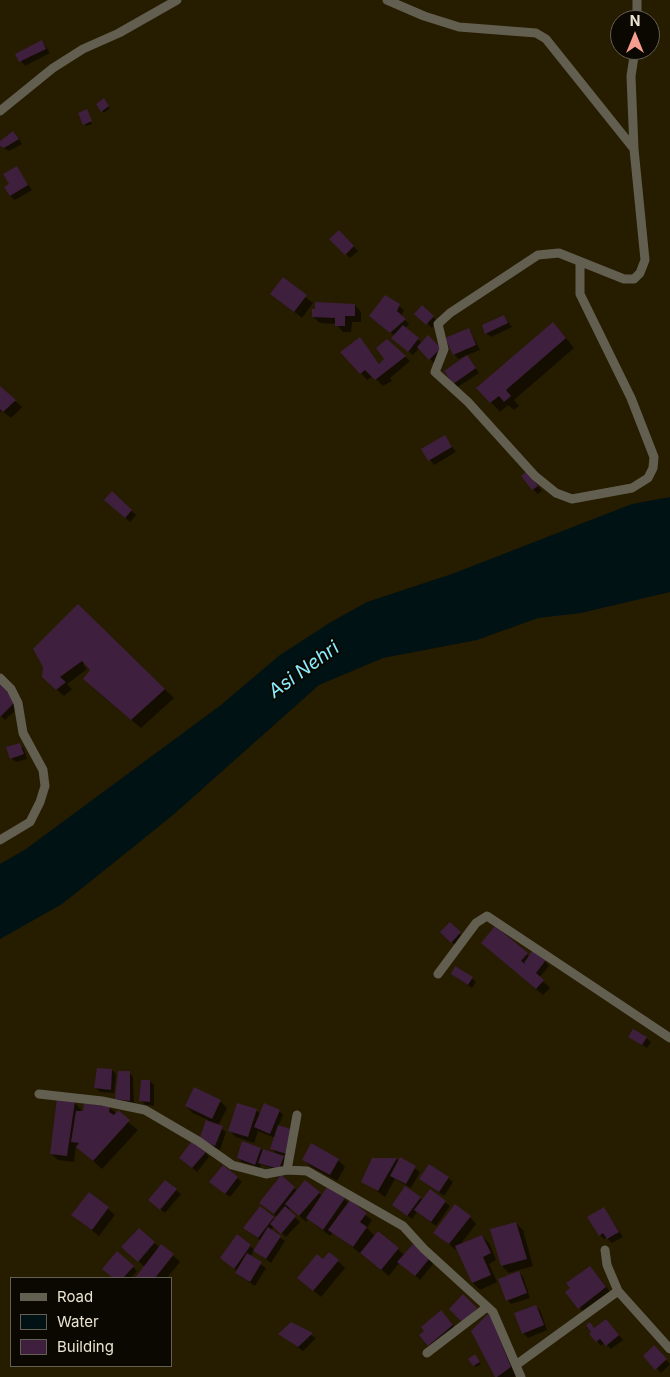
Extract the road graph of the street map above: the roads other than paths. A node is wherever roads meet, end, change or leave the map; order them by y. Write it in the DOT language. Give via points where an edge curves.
graph roads {
  1 [pos="177,0"];
  2 [pos="387,0"];
  3 [pos="633,60"];
  4 [pos="0,111"];
  5 [pos="634,149"];
  6 [pos="580,262"];
  7 [pos="0,678"];
  8 [pos="0,840"];
  9 [pos="438,974"];
  10 [pos="670,1038"];
  11 [pos="39,1094"];
  12 [pos="297,1115"];
  13 [pos="287,1170"];
  14 [pos="605,1250"];
  15 [pos="618,1291"];
  16 [pos="487,1307"];
  17 [pos="670,1349"];
  18 [pos="427,1353"];
  19 [pos="516,1365"];
  20 [pos="521,1377"];
  1 -- 4 [label="street" via="83,49 53,68"];
  2 -- 5 [label="street" via="459,26 536,33 546,39"];
  3 -- 5 [label="street" via="631,76"];
  5 -- 6 [label="street" via="645,260 640,273 634,278 624,279"];
  6 -- 6 [label="street" via="580,294 631,398 654,457 648,478 632,488 572,499 556,493 535,476 468,402 435,372 444,349 438,324 450,313 538,255 559,253"];
  7 -- 8 [label="street" via="18,703 23,733 43,770 45,786 30,822"];
  9 -- 10 [label="street" via="476,923 487,916"];
  11 -- 13 [label="street" via="102,1100 146,1110 232,1166 266,1174"];
  12 -- 13 [label="street"];
  13 -- 16 [label="street" via="307,1171 404,1226"];
  14 -- 15 [label="street" via="607,1265"];
  15 -- 17 [label="street"];
  15 -- 19 [label="street"];
  16 -- 18 [label="street"];
  16 -- 19 [label="street"];
  19 -- 20 [label="street"];
}
